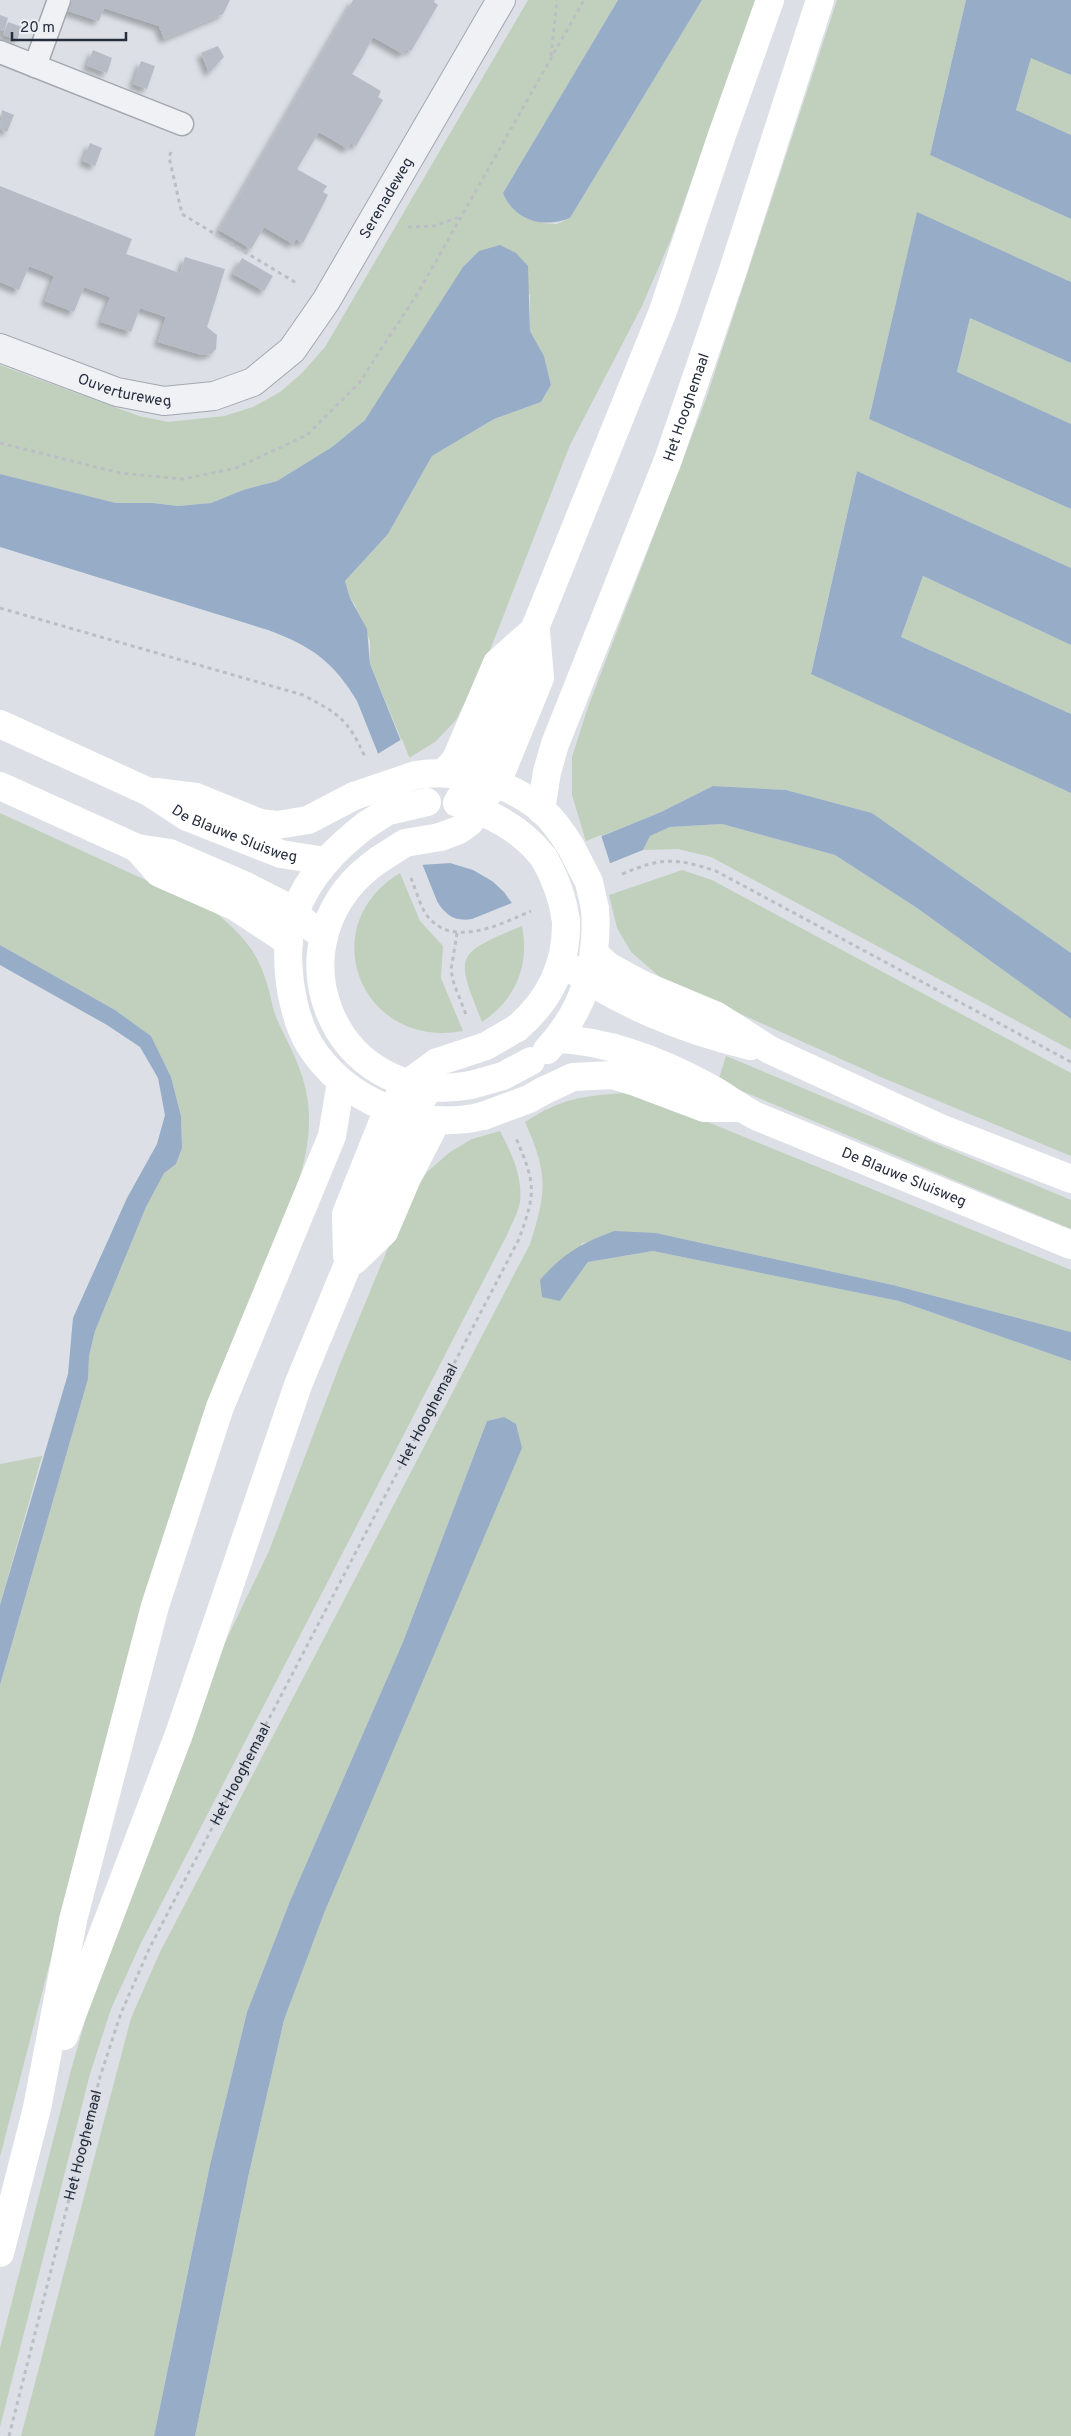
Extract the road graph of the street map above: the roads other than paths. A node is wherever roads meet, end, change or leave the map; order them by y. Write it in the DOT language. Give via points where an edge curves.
graph roads {
  1 [pos="59,0"];
  2 [pos="501,0"];
  3 [pos="770,0"];
  4 [pos="820,0"];
  5 [pos="0,52"];
  6 [pos="35,66"];
  7 [pos="182,124"];
  8 [pos="0,348"];
  9 [pos="253,382"];
  10 [pos="536,628"];
  11 [pos="0,724"];
  12 [pos="444,773"];
  13 [pos="483,781"];
  14 [pos="0,786"];
  15 [pos="149,792"];
  16 [pos="468,806"];
  17 [pos="541,810"];
  18 [pos="137,848"];
  19 [pos="326,862"];
  20 [pos="295,913"];
  21 [pos="324,937"];
  22 [pos="289,942"];
  23 [pos="595,954"];
  24 [pos="562,962"];
  25 [pos="588,982"];
  26 [pos="557,1039"];
  27 [pos="770,1050"];
  28 [pos="341,1082"];
  29 [pos="418,1086"];
  30 [pos="739,1108"];
  31 [pos="401,1112"];
  32 [pos="437,1120"];
  33 [pos="1071,1179"];
  34 [pos="1071,1245"];
  35 [pos="347,1268"];
  36 [pos="37,2108"];
  37 [pos="0,2253"];
  1 -- 6 [label="lane"];
  2 -- 9 [label="street, Serenadeweg" via="326,301 292,350"];
  3 -- 10 [label="main road" via="663,311"];
  4 -- 17 [label="main road, Het Hooghemaal" via="734,270 671,451 555,744"];
  5 -- 6 [label="lane"];
  6 -- 7 [label="lane"];
  8 -- 9 [label="street, Ouvertureweg" via="117,392 164,401 214,396"];
  10 -- 12 [label="main road" via="497,663 456,759"];
  10 -- 13 [label="main road" via="480,764"];
  11 -- 15 [label="main road, De Blauwe Sluisweg"];
  12 -- 13 [label="main road, De Blauwe Sluisweg"];
  12 -- 15 [label="main road, De Blauwe Sluisweg, bridge" via="416,775 382,785 308,820 277,825 260,823 196,797"];
  13 -- 16 [label="main road"];
  13 -- 17 [label="main road, De Blauwe Sluisweg"];
  14 -- 18 [label="main road"];
  15 -- 19 [label="main road, De Blauwe Sluisweg" via="196,820 281,854"];
  16 -- 19 [label="main road, bridge" via="427,802 388,811 348,838"];
  16 -- 21 [label="main road, bridge" via="470,822 459,830 406,844 354,879 332,910"];
  16 -- 24 [label="main road, bridge" via="521,833 544,858 564,904 566,945"];
  17 -- 23 [label="main road, bridge" via="571,847 589,882 595,909"];
  18 -- 20 [label="main road" via="170,853 244,885"];
  18 -- 22 [label="main road" via="159,873 236,907"];
  19 -- 20 [label="main road" via="303,894"];
  20 -- 21 [label="main road"];
  20 -- 22 [label="main road"];
  21 -- 29 [label="main road" via="322,996 332,1021 349,1046 383,1074"];
  22 -- 28 [label="main road" via="288,967 298,1021 309,1044"];
  23 -- 25 [label="main road"];
  23 -- 27 [label="main road" via="608,966 643,985 717,1016"];
  24 -- 25 [label="main road"];
  24 -- 29 [label="main road, bridge" via="542,1003 517,1028 486,1046 437,1062"];
  25 -- 26 [label="main road"];
  25 -- 27 [label="main road" via="710,1037"];
  26 -- 29 [label="main road, bridge" via="544,1053 503,1076 449,1090"];
  26 -- 30 [label="main road, De Blauwe Sluisweg" via="609,1045 713,1089"];
  27 -- 33 [label="main road" via="940,1128"];
  28 -- 31 [label="main road" via="376,1103"];
  28 -- 36 [label="main road" via="332,1136 220,1407 155,1606 73,1920"];
  29 -- 31 [label="main road"];
  30 -- 32 [label="main road, De Blauwe Sluisweg, bridge" via="704,1108 613,1076 573,1077 529,1100 483,1116"];
  30 -- 34 [label="main road, De Blauwe Sluisweg"];
  31 -- 32 [label="main road"];
  31 -- 35 [label="main road" via="382,1124 346,1214"];
  32 -- 35 [label="main road" via="384,1232"];
  35 -- 36 [label="main road" via="298,1385 158,1791"];
  36 -- 37 [label="main road"];
}
